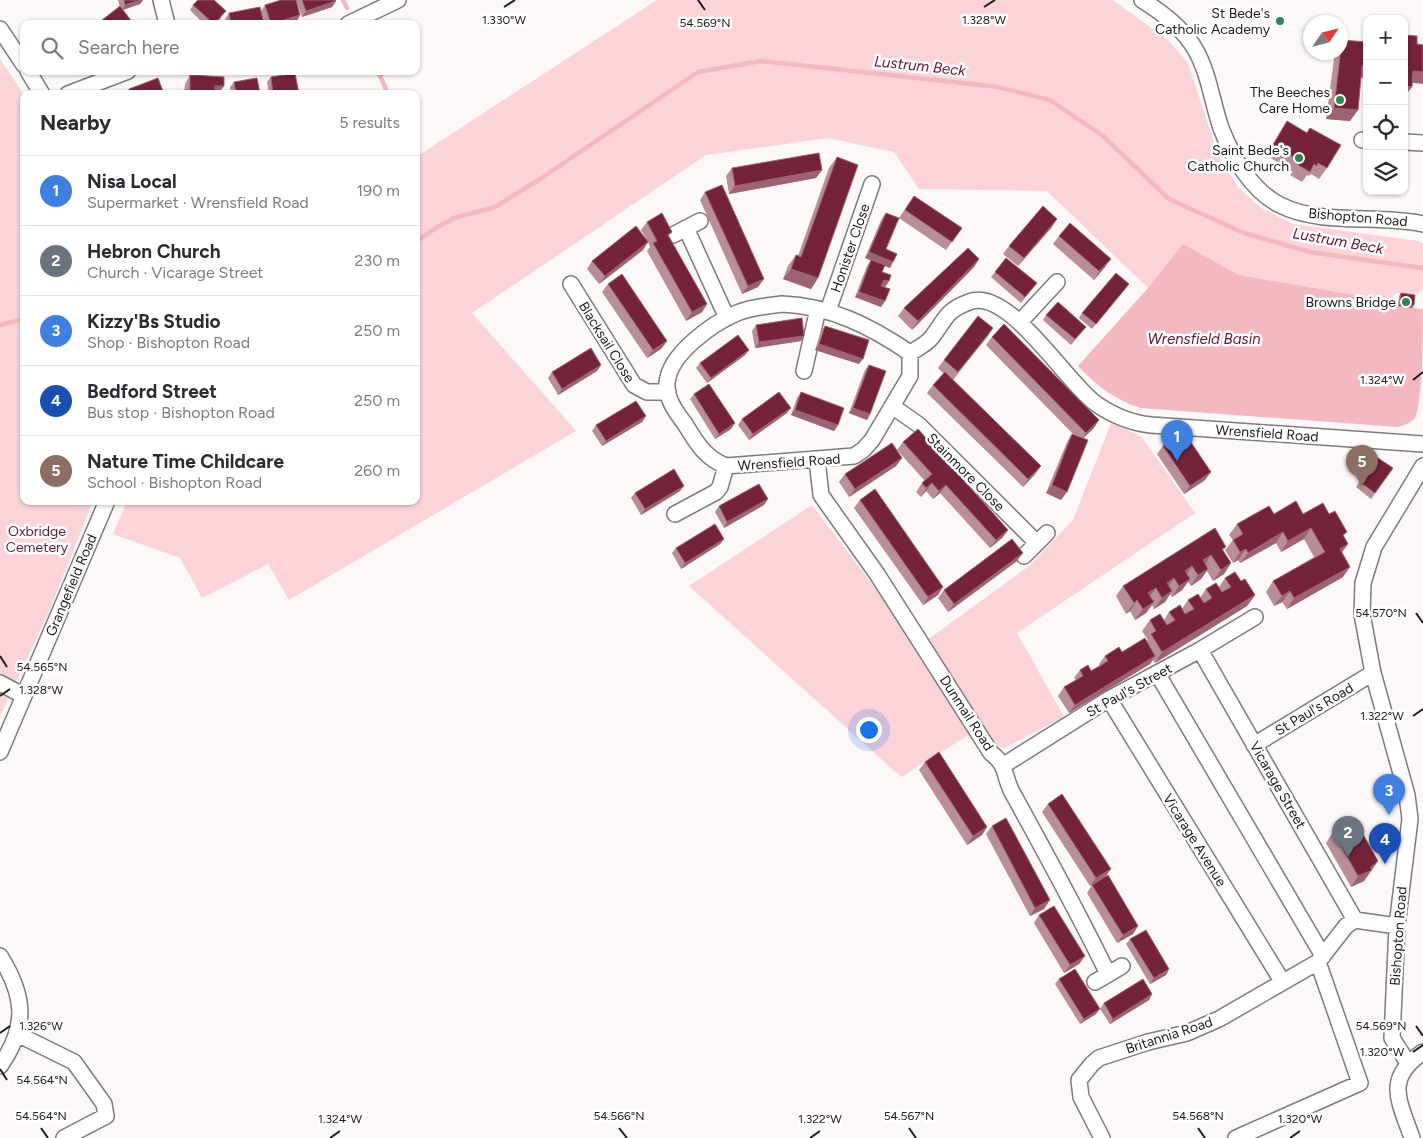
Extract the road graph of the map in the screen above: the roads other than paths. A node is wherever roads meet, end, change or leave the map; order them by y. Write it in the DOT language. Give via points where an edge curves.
graph roads {
  1 [pos="161,0"];
  2 [pos="398,0"];
  3 [pos="1142,0"];
  4 [pos="166,20"];
  5 [pos="356,20"];
  6 [pos="0,29"];
  7 [pos="20,60"];
  8 [pos="30,75"];
  9 [pos="118,75"];
  10 [pos="40,90"];
  11 [pos="78,90"];
  12 [pos="1408,142"];
  13 [pos="1423,143"];
  14 [pos="872,184"];
  15 [pos="1423,224"];
  16 [pos="686,228"];
  17 [pos="1057,282"];
  18 [pos="579,289"];
  19 [pos="823,310"];
  20 [pos="727,318"];
  21 [pos="1020,322"];
  22 [pos="910,353"];
  23 [pos="804,371"];
  24 [pos="668,392"];
  25 [pos="892,406"];
  26 [pos="1423,444"];
  27 [pos="817,460"];
  28 [pos="726,466"];
  29 [pos="1423,469"];
  30 [pos="105,505"];
  31 [pos="675,514"];
  32 [pos="1024,556"];
  33 [pos="1256,617"];
  34 [pos="1200,650"];
  35 [pos="1157,673"];
  36 [pos="1373,673"];
  37 [pos="0,683"];
  38 [pos="24,696"];
  39 [pos="1109,699"];
  40 [pos="1254,745"];
  41 [pos="0,752"];
  42 [pos="1004,765"];
  43 [pos="1416,816"];
  44 [pos="1355,920"];
  45 [pos="1398,926"];
  46 [pos="0,956"];
  47 [pos="1320,959"];
  48 [pos="1122,966"];
  49 [pos="1282,982"];
  50 [pos="17,1034"];
  51 [pos="1423,1052"];
  52 [pos="1408,1063"];
  53 [pos="0,1066"];
  54 [pos="64,1138"];
  55 [pos="1102,1138"];
  56 [pos="1236,1138"];
  57 [pos="1412,1138"];
  1 -- 4 [label="street"];
  2 -- 5 [label="street"];
  3 -- 15 [label="street, Bishopton Road" via="1177,25 1195,48 1232,153 1261,192 1280,205 1306,214"];
  6 -- 7 [label="street"];
  8 -- 10 [label="street"];
  9 -- 11 [label="street"];
  12 -- 13 [label="street"];
  14 -- 19 [label="street, Honister Close"];
  16 -- 20 [label="street"];
  17 -- 21 [label="street"];
  18 -- 24 [label="street, Blacksail Close" via="634,385 647,392"];
  19 -- 20 [label="street" via="782,304 749,309"];
  19 -- 22 [label="street" via="859,322"];
  19 -- 23 [label="street, Honister Close"];
  20 -- 24 [label="street" via="676,358 669,374"];
  21 -- 22 [label="street, Wrensfield Road" via="1004,307 990,301 970,301 950,312 927,343"];
  21 -- 26 [label="street, Wrensfield Road" via="1082,392 1127,420 1151,425"];
  22 -- 25 [label="street, Wrensfield Road" via="910,376"];
  24 -- 28 [label="street, Wrensfield Road" via="700,448 708,457"];
  25 -- 27 [label="street, Wrensfield Road" via="863,450 844,458"];
  25 -- 32 [label="street, Stainmore Close" via="919,425 1042,538"];
  27 -- 28 [label="street, Wrensfield Road"];
  27 -- 42 [label="street, Dunmail Road" via="823,498 877,574 991,753"];
  28 -- 31 [label="street" via="716,492"];
  29 -- 36 [label="street, Bishopton Road" via="1374,547 1364,582 1362,614"];
  30 -- 38 [label="street, Grangefield Road"];
  33 -- 34 [label="street, St Paul's Street"];
  34 -- 35 [label="street, St Paul's Street"];
  34 -- 40 [label="street, Vicarage Street"];
  35 -- 39 [label="street, St Paul's Street"];
  35 -- 47 [label="street"];
  36 -- 40 [label="street, St Paul's Road"];
  36 -- 43 [label="street, Bishopton Road"];
  37 -- 38 [label="street"];
  38 -- 41 [label="street, Grangefield Road"];
  39 -- 42 [label="street, St Paul's Street"];
  39 -- 49 [label="street, Vicarage Avenue"];
  40 -- 44 [label="street, Vicarage Street"];
  42 -- 48 [label="street, Dunmail Road" via="1010,789 1068,893 1102,978"];
  43 -- 45 [label="street, Bishopton Road"];
  44 -- 45 [label="street"];
  44 -- 47 [label="street, Britannia Road" via="1346,926"];
  45 -- 52 [label="street, Bishopton Road" via="1392,1038"];
  46 -- 50 [label="street" via="18,991 22,1011"];
  47 -- 49 [label="street, Britannia Road"];
  47 -- 56 [label="street" via="1360,1083"];
  49 -- 55 [label="street, Britannia Road" via="1211,1022 1107,1056 1092,1064 1079,1080 1081,1097"];
  50 -- 53 [label="street"];
  50 -- 54 [label="street" via="74,1062 104,1104 106,1116"];
  51 -- 52 [label="street"];
  52 -- 57 [label="street" via="1399,1077 1398,1095"];
}
